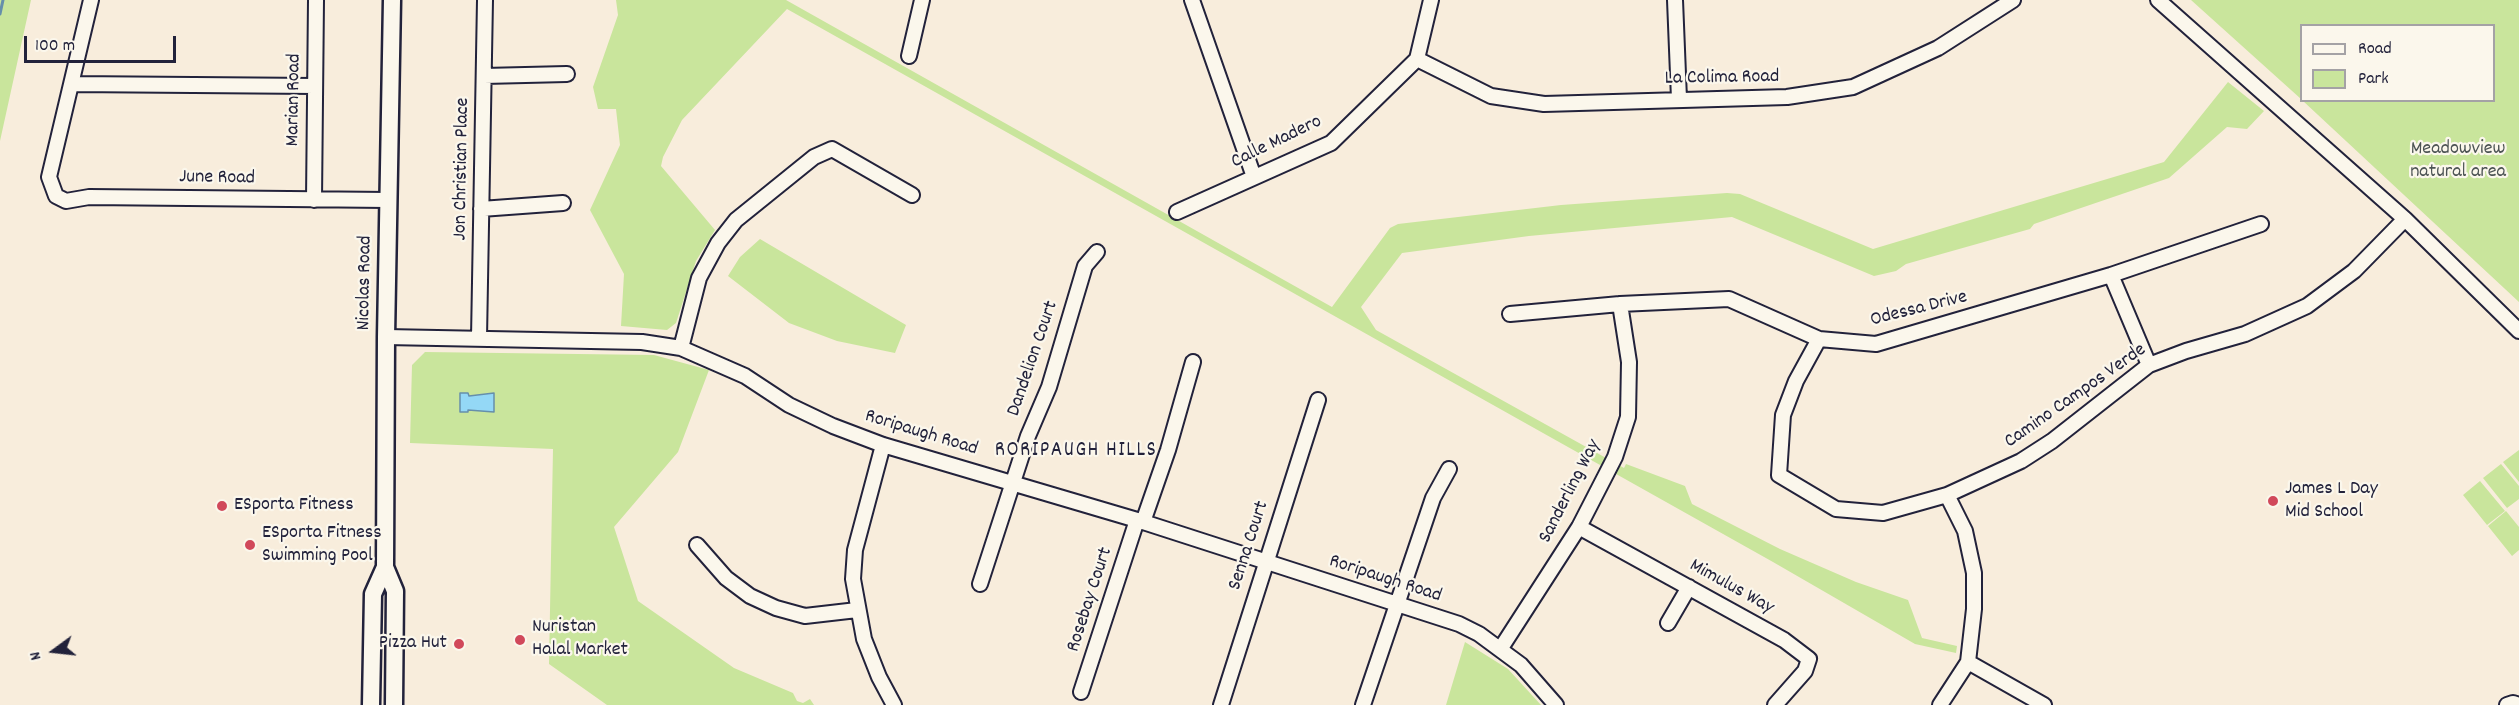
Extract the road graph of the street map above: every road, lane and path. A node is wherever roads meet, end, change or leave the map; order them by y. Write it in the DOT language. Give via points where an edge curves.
graph roads {
  1 [pos="91,0"];
  2 [pos="316,0"];
  3 [pos="392,0"];
  4 [pos="485,0"];
  5 [pos="922,0"];
  6 [pos="1192,0"];
  7 [pos="1431,0"];
  8 [pos="1675,0"];
  9 [pos="2013,0"];
  10 [pos="2158,0"];
  11 [pos="909,56"];
  12 [pos="1417,59"];
  13 [pos="567,74"];
  14 [pos="484,76"];
  15 [pos="72,84"];
  16 [pos="315,87"];
  17 [pos="1679,99"];
  18 [pos="1254,177"];
  19 [pos="912,195"];
  20 [pos="314,200"];
  21 [pos="388,200"];
  22 [pos="563,203"];
  23 [pos="481,209"];
  24 [pos="1177,212"];
  25 [pos="2405,219"];
  26 [pos="2261,224"];
  27 [pos="1097,252"];
  28 [pos="2111,275"];
  29 [pos="1620,304"];
  30 [pos="1510,314"];
  31 [pos="2519,331"];
  32 [pos="386,337"];
  33 [pos="479,338"];
  34 [pos="1819,339"];
  35 [pos="681,348"];
  36 [pos="1193,362"];
  37 [pos="2149,365"];
  38 [pos="1318,400"];
  39 [pos="883,446"];
  40 [pos="1449,469"];
  41 [pos="1013,482"];
  42 [pos="1947,495"];
  43 [pos="1140,521"];
  44 [pos="1579,527"];
  45 [pos="697,545"];
  46 [pos="1266,562"];
  47 [pos="385,567"];
  48 [pos="980,584"];
  49 [pos="1689,586"];
  50 [pos="1398,605"];
  51 [pos="856,610"];
  52 [pos="1668,623"];
  53 [pos="1501,648"];
  54 [pos="1968,662"];
  55 [pos="1081,692"];
  56 [pos="372,705"];
  57 [pos="394,705"];
  58 [pos="894,705"];
  59 [pos="1221,705"];
  60 [pos="1363,705"];
  61 [pos="1556,705"];
  62 [pos="1775,705"];
  63 [pos="1940,705"];
  64 [pos="2044,705"];
  65 [pos="2506,705"];
  66 [pos="2519,705"];
  1 -- 15 [label="street"];
  2 -- 16 [label="street, Marian Road"];
  3 -- 21 [label="main road, Nicolas Road"];
  4 -- 14 [label="street, Jon Christian Place"];
  5 -- 11 [label="street"];
  6 -- 18 [label="street"];
  7 -- 12 [label="street"];
  8 -- 17 [label="street"];
  9 -- 17 [label="street, La Colima Road" via="1938,48 1853,87 1788,97"];
  10 -- 25 [label="street"];
  12 -- 17 [label="street, La Colima Road" via="1491,96 1544,104"];
  12 -- 18 [label="street, Calle Madero" via="1330,143"];
  13 -- 14 [label="street"];
  14 -- 23 [label="street, Jon Christian Place"];
  15 -- 16 [label="street"];
  15 -- 20 [label="street, June Road" via="50,177 51,188 66,201 89,197"];
  16 -- 20 [label="street, Marian Road"];
  18 -- 24 [label="street, Calle Madero"];
  19 -- 35 [label="street" via="832,149 814,157 736,220 718,243 699,278"];
  20 -- 21 [label="street, June Road"];
  21 -- 32 [label="main road, Nicolas Road"];
  22 -- 23 [label="street"];
  23 -- 33 [label="street, Jon Christian Place"];
  25 -- 31 [label="street"];
  25 -- 37 [label="street, Camino Campos Verde" via="2354,271 2307,306 2245,334"];
  26 -- 28 [label="street, Odessa Drive"];
  27 -- 41 [label="street, Dandelion Court" via="1085,266 1049,387"];
  28 -- 34 [label="street, Odessa Drive" via="1876,344"];
  28 -- 37 [label="street"];
  29 -- 30 [label="street, Odessa Drive"];
  29 -- 34 [label="street, Odessa Drive" via="1729,299"];
  29 -- 44 [label="street, Sanderling Way" via="1629,362 1628,417 1611,466"];
  32 -- 33 [label="street, Roripaugh Road"];
  32 -- 47 [label="main road, Nicolas Road"];
  33 -- 35 [label="street, Roripaugh Road" via="642,342"];
  34 -- 42 [label="street, Camino Campos Verde" via="1783,415 1779,475 1836,509 1884,513"];
  35 -- 39 [label="street, Roripaugh Road" via="745,376 789,405"];
  36 -- 43 [label="street, Rosebay Court" via="1168,450"];
  37 -- 42 [label="street, Camino Campos Verde" via="2021,461"];
  38 -- 46 [label="street, Senna Court"];
  39 -- 41 [label="street, Roripaugh Road"];
  39 -- 51 [label="street" via="855,550"];
  40 -- 50 [label="street" via="1433,498"];
  41 -- 43 [label="street, Roripaugh Road"];
  41 -- 48 [label="street, Dandelion Court"];
  42 -- 54 [label="street" via="1965,531 1974,573"];
  43 -- 46 [label="street, Roripaugh Road"];
  43 -- 55 [label="street, Rosebay Court"];
  44 -- 49 [label="street, Mimulus Way"];
  44 -- 53 [label="street, Sanderling Way"];
  45 -- 51 [label="street" via="726,578 750,596 776,608 805,616"];
  46 -- 50 [label="street, Roripaugh Road"];
  46 -- 59 [label="street, Senna Court"];
  47 -- 56 [label="main road, Nicolas Road" via="373,594"];
  47 -- 57 [label="main road, Nicolas Road" via="395,591"];
  49 -- 52 [label="street"];
  49 -- 62 [label="street, Mimulus Way" via="1784,640 1809,659 1805,671"];
  50 -- 53 [label="street, Roripaugh Road" via="1459,624"];
  50 -- 60 [label="street"];
  51 -- 58 [label="street" via="879,677"];
  53 -- 61 [label="street, Roripaugh Road"];
  54 -- 63 [label="street"];
  54 -- 64 [label="street"];
  65 -- 66 [label="street"];
}
